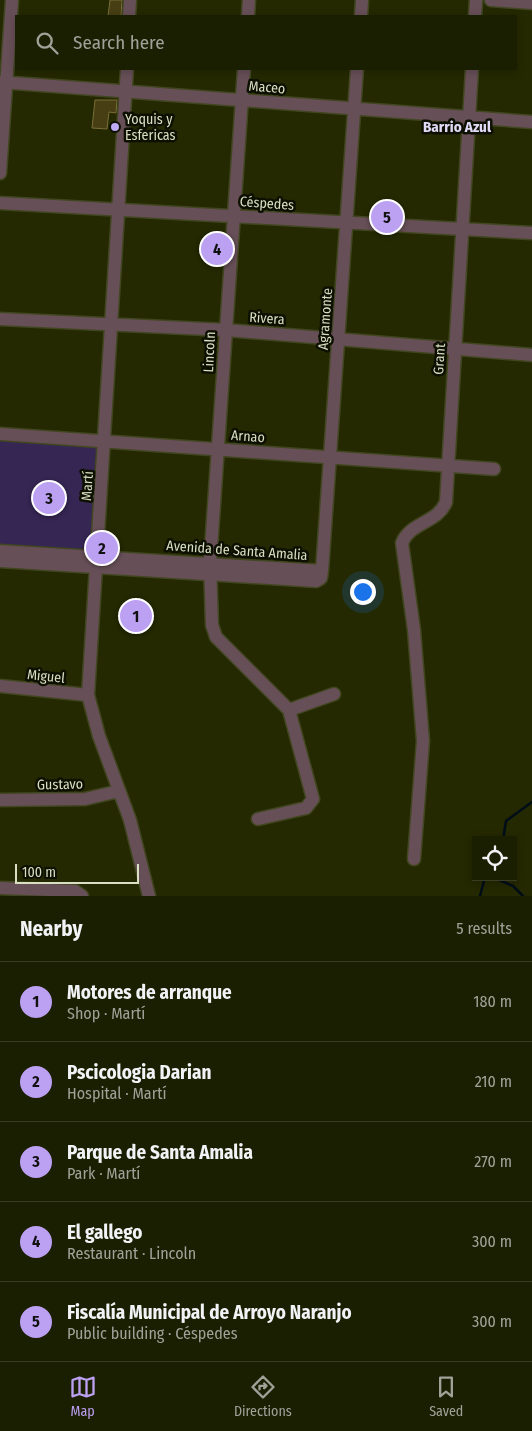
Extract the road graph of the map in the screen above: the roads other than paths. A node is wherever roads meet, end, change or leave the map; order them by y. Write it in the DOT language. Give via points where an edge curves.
graph roads {
  1 [pos="12,0"];
  2 [pos="130,0"];
  3 [pos="249,0"];
  4 [pos="362,0"];
  5 [pos="476,0"];
  6 [pos="491,0"];
  7 [pos="532,2"];
  8 [pos="129,15"];
  9 [pos="248,15"];
  10 [pos="361,15"];
  11 [pos="475,15"];
  12 [pos="127,70"];
  13 [pos="244,70"];
  14 [pos="357,70"];
  15 [pos="472,70"];
  16 [pos="3,83"];
  17 [pos="125,92"];
  18 [pos="242,100"];
  19 [pos="354,109"];
  20 [pos="469,118"];
  21 [pos="532,122"];
  22 [pos="0,173"];
  23 [pos="0,203"];
  24 [pos="118,209"];
  25 [pos="234,216"];
  26 [pos="346,224"];
  27 [pos="463,228"];
  28 [pos="532,233"];
  29 [pos="0,319"];
  30 [pos="111,323"];
  31 [pos="226,330"];
  32 [pos="339,338"];
  33 [pos="454,348"];
  34 [pos="532,355"];
  35 [pos="0,434"];
  36 [pos="105,440"];
  37 [pos="219,449"];
  38 [pos="330,456"];
  39 [pos="446,465"];
  40 [pos="494,469"];
  41 [pos="0,551"];
  42 [pos="0,561"];
  43 [pos="96,562"];
  44 [pos="210,569"];
  45 [pos="322,571"];
  46 [pos="0,686"];
  47 [pos="334,694"];
  48 [pos="88,695"];
  49 [pos="288,710"];
  50 [pos="119,791"];
  51 [pos="0,800"];
  52 [pos="258,819"];
  53 [pos="414,859"];
  54 [pos="0,888"];
  55 [pos="82,896"];
  56 [pos="149,896"];
  1 -- 16 [label="street"];
  2 -- 8 [label="street"];
  3 -- 9 [label="street"];
  4 -- 10 [label="street"];
  5 -- 11 [label="street"];
  6 -- 7 [label="street"];
  12 -- 17 [label="street, Martí"];
  13 -- 18 [label="street, Lincoln"];
  14 -- 19 [label="street, Agramonte"];
  15 -- 20 [label="street, Grant"];
  16 -- 17 [label="street, Maceo"];
  16 -- 22 [label="street"];
  17 -- 18 [label="street, Maceo"];
  17 -- 24 [label="street, Martí"];
  18 -- 19 [label="street, Maceo"];
  18 -- 25 [label="street, Lincoln"];
  19 -- 20 [label="street, Maceo"];
  19 -- 26 [label="street, Agramonte"];
  20 -- 21 [label="street, Maceo"];
  20 -- 27 [label="street, Grant"];
  23 -- 24 [label="street, Céspedes"];
  24 -- 25 [label="street, Céspedes"];
  24 -- 30 [label="street, Martí"];
  25 -- 26 [label="street, Céspedes"];
  25 -- 31 [label="street, Lincoln"];
  26 -- 27 [label="street, Céspedes"];
  26 -- 32 [label="street, Agramonte"];
  27 -- 28 [label="street, Céspedes"];
  27 -- 33 [label="street, Grant"];
  29 -- 30 [label="street, Rivera"];
  30 -- 31 [label="street, Rivera"];
  30 -- 36 [label="street, Martí"];
  31 -- 32 [label="street, Rivera"];
  31 -- 37 [label="street, Lincoln"];
  32 -- 33 [label="street, Rivera"];
  32 -- 38 [label="street, Agramonte"];
  33 -- 34 [label="street, Rivera"];
  33 -- 39 [label="street, Grant"];
  35 -- 36 [label="street, Arnao"];
  36 -- 37 [label="street, Arnao"];
  36 -- 43 [label="street, Martí"];
  37 -- 38 [label="street, Arnao"];
  37 -- 44 [label="street, Lincoln"];
  38 -- 39 [label="street, Arnao"];
  38 -- 45 [label="street, Agramonte"];
  39 -- 40 [label="street, Arnao"];
  39 -- 53 [label="street, Grant" via="446,502 443,509 439,515 410,530 402,543 414,630 423,741"];
  41 -- 43 [label="street, Avenida de Santa Amalia"];
  42 -- 43 [label="street, Avenida de Santa Amalia"];
  43 -- 44 [label="street, Avenida de Santa Amalia"];
  43 -- 48 [label="street, Martí"];
  44 -- 45 [label="street, Avenida de Santa Amalia" via="316,581 321,578"];
  44 -- 49 [label="street, Lincoln" via="213,632"];
  46 -- 48 [label="street, Miguel"];
  47 -- 49 [label="street"];
  48 -- 50 [label="street, Martí" via="98,736"];
  49 -- 52 [label="street" via="313,799 306,808"];
  50 -- 51 [label="street, Gustavo" via="85,800"];
  50 -- 56 [label="street, Martí" via="130,820"];
  54 -- 55 [label="street" via="75,891"];
}
